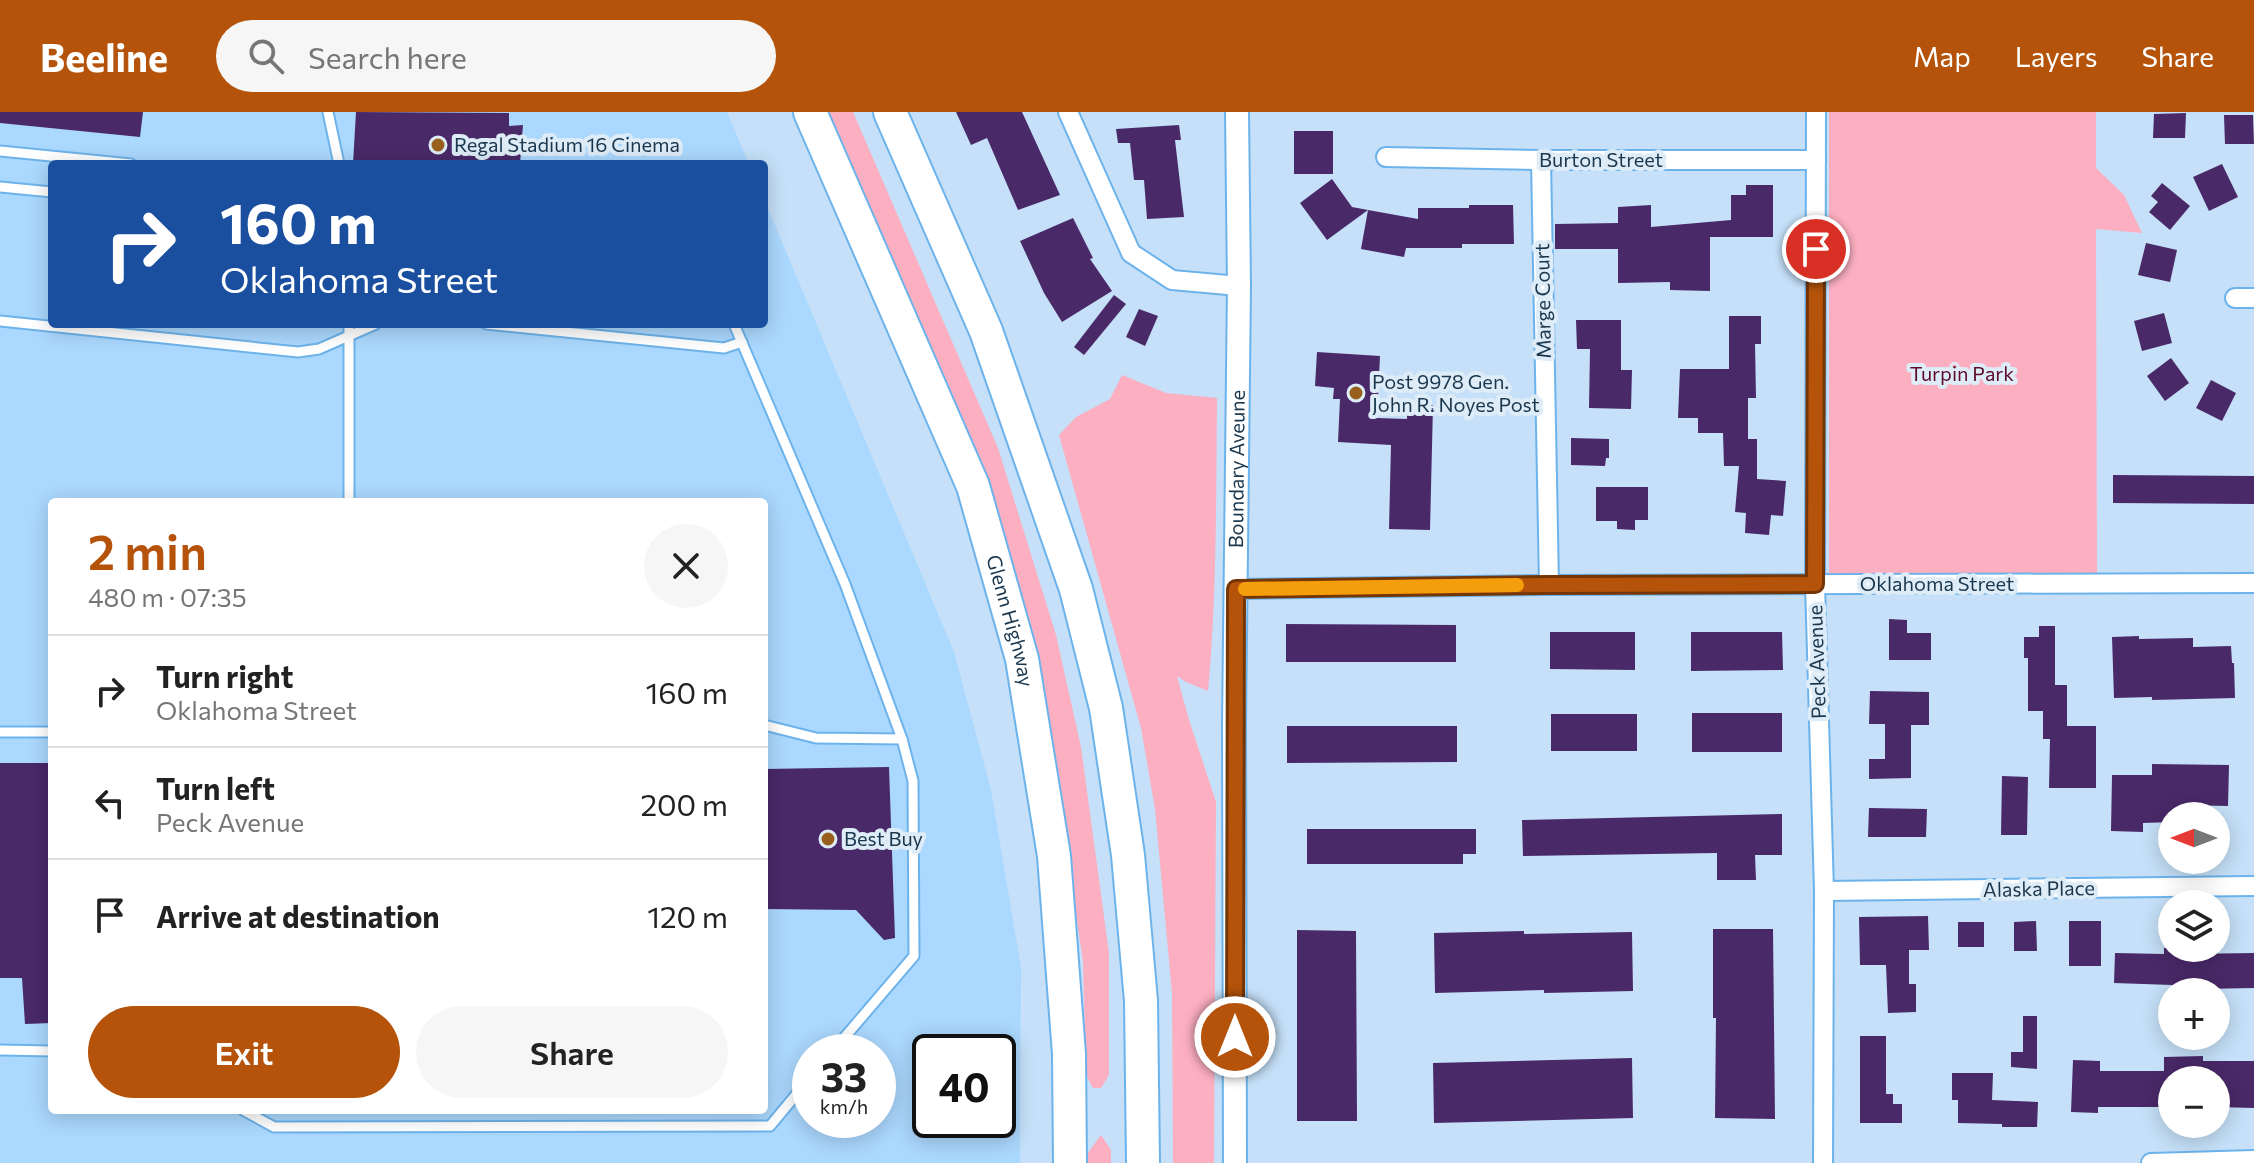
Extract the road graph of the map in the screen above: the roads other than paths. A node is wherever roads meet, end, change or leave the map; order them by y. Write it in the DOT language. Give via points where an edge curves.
graph roads {
  1 [pos="328,112"];
  2 [pos="810,112"];
  3 [pos="890,112"];
  4 [pos="902,112"];
  5 [pos="1068,112"];
  6 [pos="1237,112"];
  7 [pos="1816,112"];
  8 [pos="0,151"];
  9 [pos="1386,157"];
  10 [pos="91,160"];
  11 [pos="338,160"];
  12 [pos="1541,160"];
  13 [pos="1816,160"];
  14 [pos="0,187"];
  15 [pos="48,192"];
  16 [pos="1239,286"];
  17 [pos="0,321"];
  18 [pos="48,326"];
  19 [pos="65,328"];
  20 [pos="349,328"];
  21 [pos="367,328"];
  22 [pos="526,328"];
  23 [pos="736,328"];
  24 [pos="986,331"];
  25 [pos="349,336"];
  26 [pos="742,342"];
  27 [pos="349,498"];
  28 [pos="2254,583"];
  29 [pos="1815,584"];
  30 [pos="1549,585"];
  31 [pos="1236,589"];
  32 [pos="768,726"];
  33 [pos="0,732"];
  34 [pos="48,732"];
  35 [pos="902,739"];
  36 [pos="2254,886"];
  37 [pos="1824,891"];
  38 [pos="847,1034"];
  39 [pos="0,1050"];
  40 [pos="48,1051"];
  41 [pos="792,1100"];
  42 [pos="250,1114"];
  43 [pos="2254,1160"];
  44 [pos="1070,1163"];
  45 [pos="1143,1163"];
  46 [pos="1235,1163"];
  47 [pos="1823,1163"];
  48 [pos="2151,1163"];
  1 -- 11 [label="lane"];
  2 -- 44 [label="highway, Glenn Highway" via="973,486 1022,659 1054,856 1069,1054"];
  3 -- 24 [label="highway"];
  4 -- 24 [label="highway"];
  5 -- 16 [label="street" via="1131,253 1172,280"];
  6 -- 16 [label="street, Boundary Aveune"];
  7 -- 13 [label="street, Peck Avenue"];
  8 -- 10 [label="lane"];
  9 -- 12 [label="street, Burton Street"];
  12 -- 13 [label="street, Burton Street"];
  12 -- 30 [label="street, Marge Court"];
  13 -- 29 [label="street, Peck Avenue"];
  14 -- 15 [label="lane"];
  16 -- 31 [label="street, Boundary Aveune"];
  17 -- 18 [label="lane"];
  19 -- 25 [label="lane" via="298,352"];
  20 -- 25 [label="lane"];
  21 -- 25 [label="lane"];
  22 -- 26 [label="lane" via="724,348"];
  23 -- 26 [label="lane"];
  24 -- 45 [label="highway" via="1076,589 1106,708 1128,855 1141,1001"];
  25 -- 27 [label="lane"];
  26 -- 35 [label="lane" via="845,584"];
  28 -- 29 [label="street, Oklahoma Street"];
  29 -- 30 [label="street, Oklahoma Street"];
  29 -- 37 [label="street, Peck Avenue"];
  30 -- 31 [label="street, Oklahoma Street"];
  31 -- 46 [label="street, Boundary Aveune"];
  32 -- 35 [label="lane" via="816,738"];
  33 -- 34 [label="lane"];
  35 -- 38 [label="lane" via="913,781 914,956"];
  36 -- 37 [label="street, Alaska Place"];
  37 -- 47 [label="street, Peck Avenue"];
  39 -- 40 [label="lane"];
  41 -- 42 [label="lane" via="770,1126 274,1127"];
  43 -- 48 [label="street"];
}
